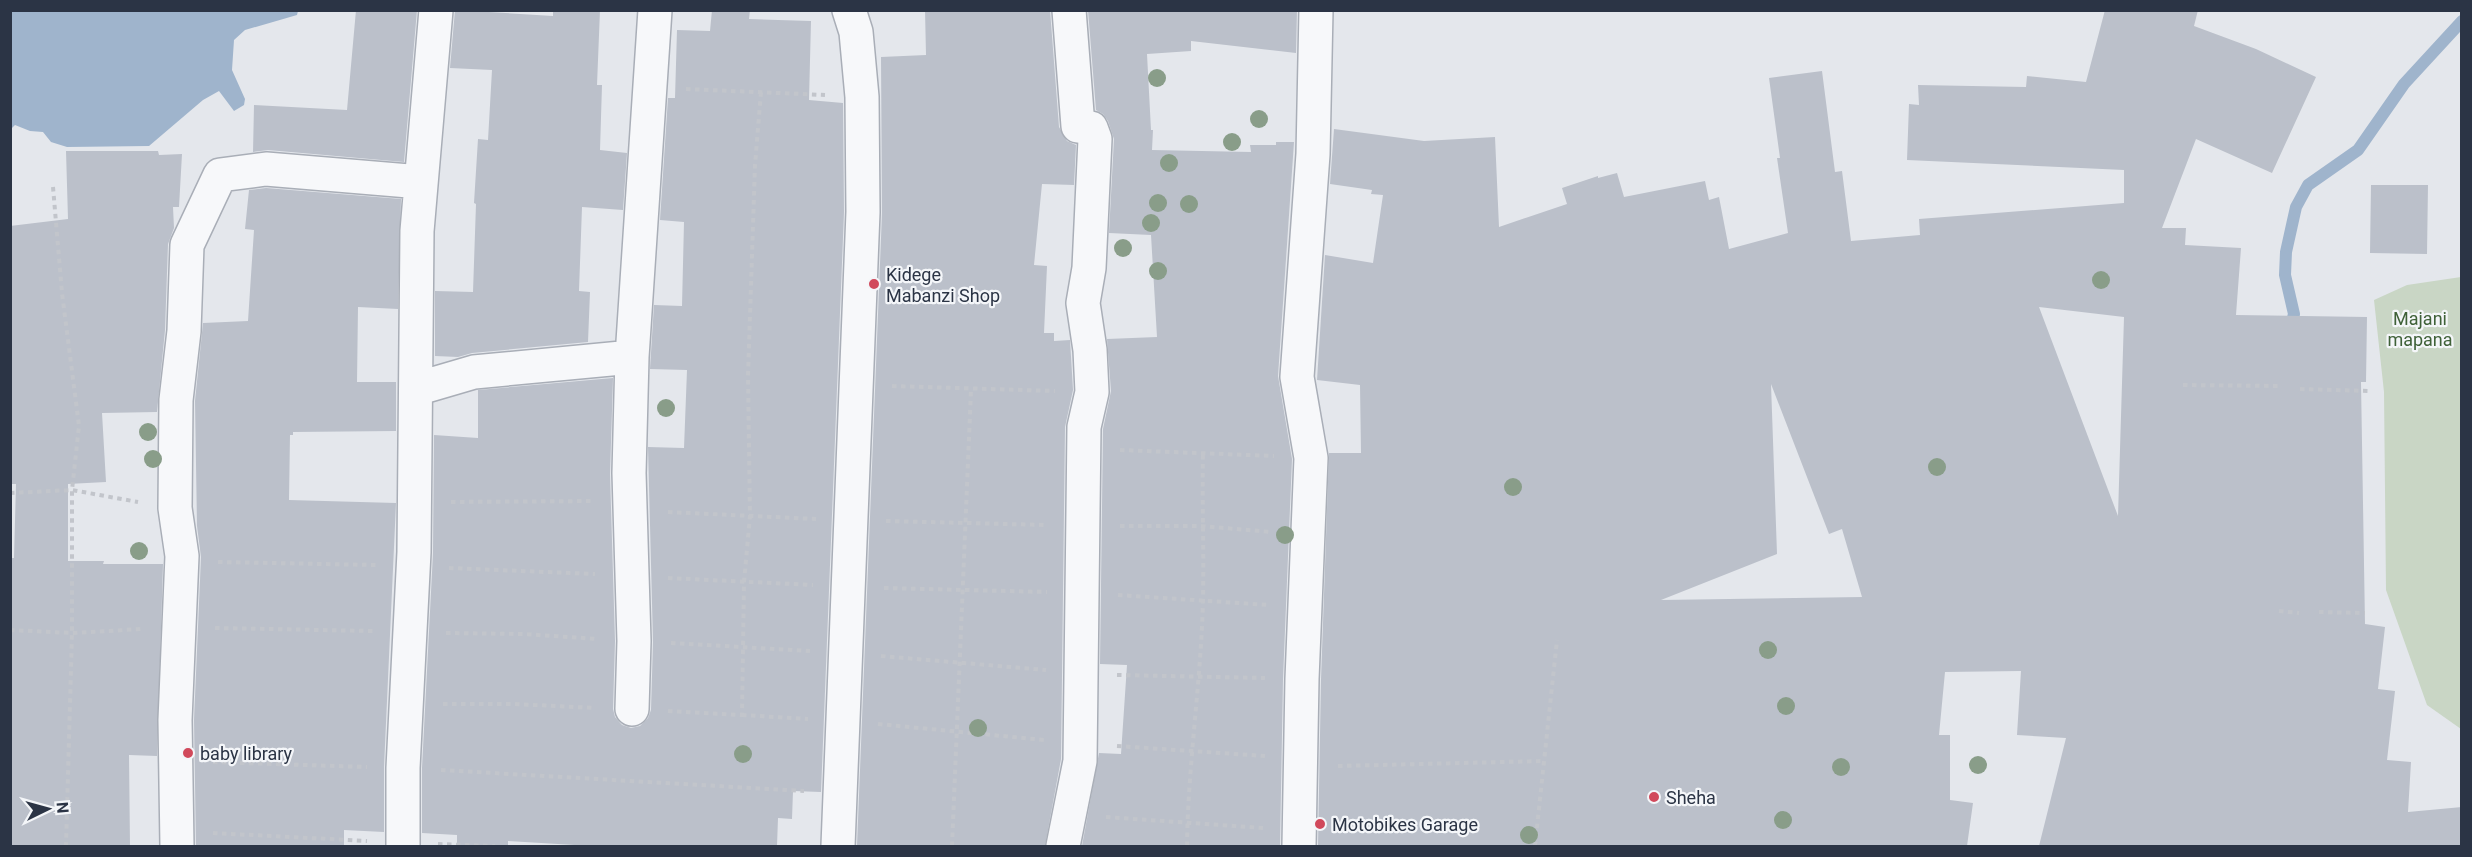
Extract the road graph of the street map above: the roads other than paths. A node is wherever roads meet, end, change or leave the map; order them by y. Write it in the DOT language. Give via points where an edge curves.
graph roads {
  1 [pos="436,10"];
  2 [pos="655,10"];
  3 [pos="849,10"];
  4 [pos="1069,10"];
  5 [pos="1316,10"];
  6 [pos="421,182"];
  7 [pos="632,357"];
  8 [pos="416,388"];
  9 [pos="632,710"];
  10 [pos="1299,838"];
  11 [pos="176,839"];
  12 [pos="403,845"];
  13 [pos="838,846"];
  14 [pos="1063,846"];
  1 -- 6 [label="street"];
  2 -- 7 [label="street"];
  3 -- 13 [label="street" via="856,32 862,97 863,212"];
  4 -- 14 [label="street" via="1078,126 1091,128 1095,139 1089,267 1083,303 1092,392 1084,427 1081,743"];
  5 -- 10 [label="street" via="1313,154 1297,377 1311,458"];
  6 -- 8 [label="street"];
  6 -- 11 [label="street" via="267,169 220,175 187,245 184,331 176,400 175,508 182,561 176,688"];
  7 -- 8 [label="street" via="474,372"];
  7 -- 9 [label="street"];
  8 -- 12 [label="street"];
}
